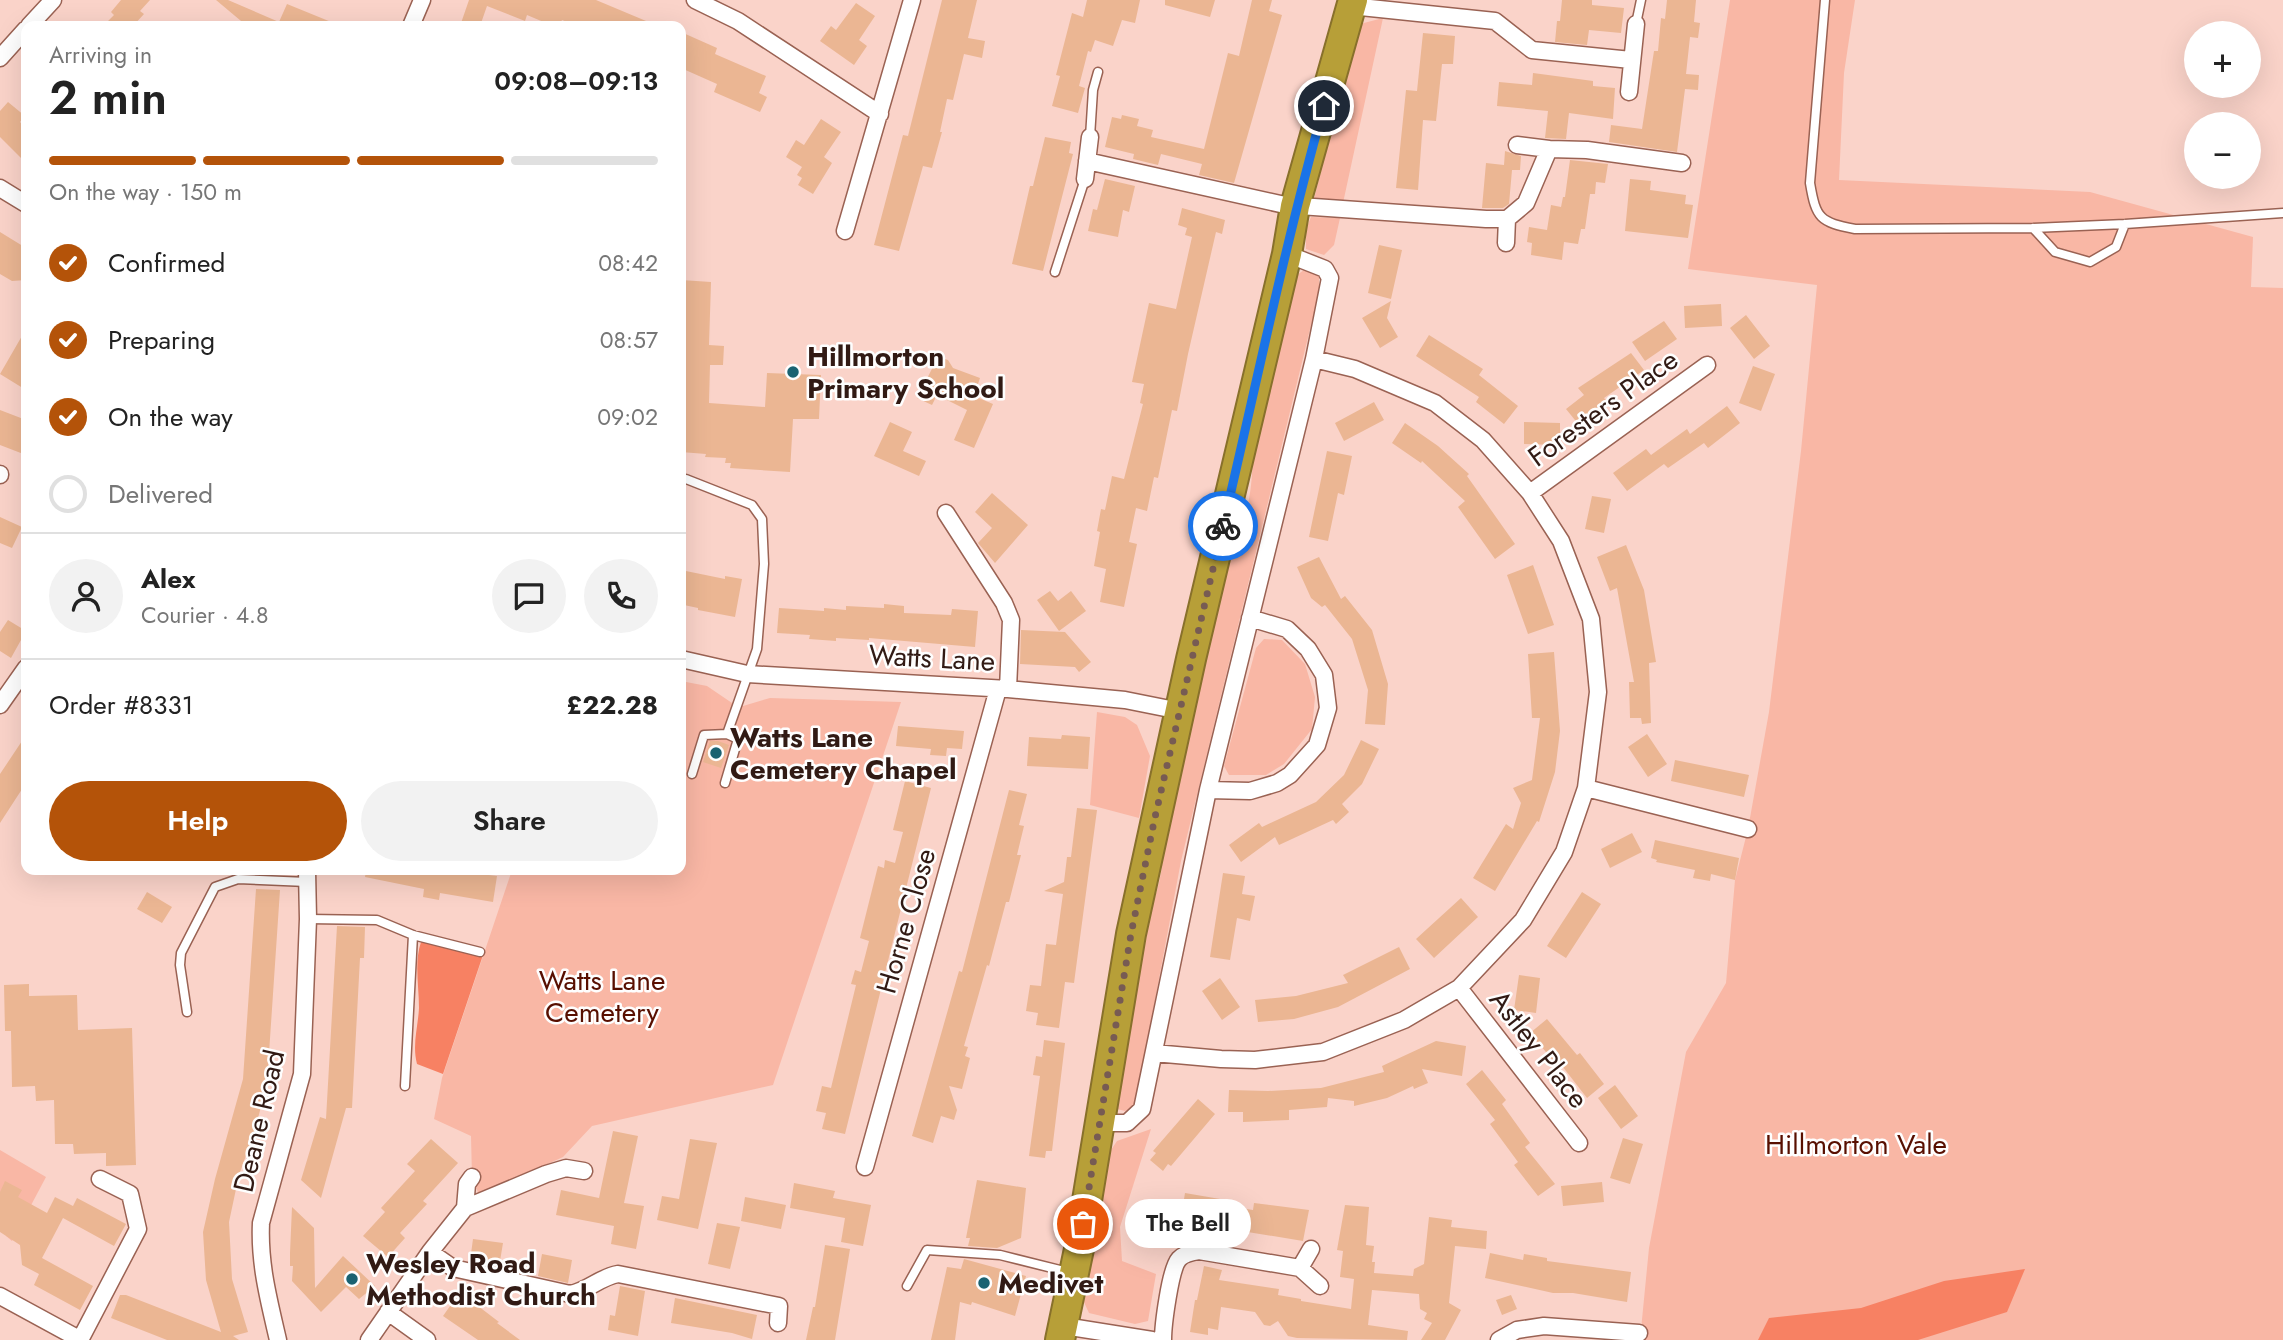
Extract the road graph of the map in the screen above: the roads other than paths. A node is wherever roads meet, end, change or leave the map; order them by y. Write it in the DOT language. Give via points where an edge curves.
graph roads {
  1 [pos="53,0"];
  2 [pos="422,0"];
  3 [pos="695,0"];
  4 [pos="912,0"];
  5 [pos="1641,0"];
  6 [pos="1825,0"];
  7 [pos="1352,3"];
  8 [pos="34,21"];
  9 [pos="413,21"];
  10 [pos="1636,24"];
  11 [pos="21,36"];
  12 [pos="0,58"];
  13 [pos="1631,60"];
  14 [pos="1098,72"];
  15 [pos="1629,92"];
  16 [pos="880,114"];
  17 [pos="1090,136"];
  18 [pos="1517,145"];
  19 [pos="1549,149"];
  20 [pos="1087,161"];
  21 [pos="1682,163"];
  22 [pos="1085,179"];
  23 [pos="0,188"];
  24 [pos="21,201"];
  25 [pos="1296,206"];
  26 [pos="2283,213"];
  27 [pos="1507,219"];
  28 [pos="2124,224"];
  29 [pos="2033,228"];
  30 [pos="845,231"];
  31 [pos="1506,243"];
  32 [pos="1287,254"];
  33 [pos="1055,272"];
  34 [pos="1314,359"];
  35 [pos="1707,365"];
  36 [pos="686,479"];
  37 [pos="1530,493"];
  38 [pos="946,513"];
  39 [pos="1250,618"];
  40 [pos="686,660"];
  41 [pos="747,674"];
  42 [pos="21,687"];
  43 [pos="1003,689"];
  44 [pos="0,705"];
  45 [pos="1180,711"];
  46 [pos="727,734"];
  47 [pos="692,774"];
  48 [pos="725,783"];
  49 [pos="1586,788"];
  50 [pos="1208,790"];
  51 [pos="1748,829"];
  52 [pos="307,876"];
  53 [pos="308,919"];
  54 [pos="413,935"];
  55 [pos="480,952"];
  56 [pos="1459,988"];
  57 [pos="187,1012"];
  58 [pos="1154,1053"];
  59 [pos="405,1086"];
  60 [pos="1099,1123"];
  61 [pos="1578,1143"];
  62 [pos="865,1167"];
  63 [pos="584,1171"];
  64 [pos="472,1177"];
  65 [pos="100,1179"];
  66 [pos="465,1209"];
  67 [pos="1311,1249"];
  68 [pos="430,1252"];
  69 [pos="1300,1268"];
  70 [pos="1074,1274"];
  71 [pos="907,1286"];
  72 [pos="1320,1286"];
  73 [pos="0,1296"];
  74 [pos="388,1312"];
  75 [pos="778,1323"];
  76 [pos="1062,1333"];
  77 [pos="1639,1334"];
  78 [pos="1597,1335"];
  79 [pos="80,1340"];
  80 [pos="278,1340"];
  81 [pos="369,1340"];
  82 [pos="427,1340"];
  83 [pos="1152,1340"];
  84 [pos="1163,1340"];
  85 [pos="1499,1340"];
  1 -- 8 [label="street"];
  2 -- 9 [label="street"];
  3 -- 16 [label="street" via="738,21"];
  4 -- 16 [label="street"];
  5 -- 10 [label="lane"];
  6 -- 29 [label="lane" via="1810,183 1814,208 1829,223 1855,229"];
  7 -- 13 [label="street" via="1495,21 1532,50"];
  7 -- 25 [label="highway"];
  10 -- 13 [label="street"];
  11 -- 12 [label="street"];
  13 -- 15 [label="street"];
  14 -- 17 [label="lane"];
  16 -- 30 [label="street"];
  17 -- 20 [label="street"];
  18 -- 19 [label="street"];
  19 -- 21 [label="street"];
  19 -- 27 [label="street" via="1526,203"];
  20 -- 22 [label="street"];
  20 -- 25 [label="street"];
  22 -- 33 [label="lane"];
  23 -- 24 [label="street"];
  25 -- 27 [label="street"];
  25 -- 32 [label="highway"];
  26 -- 28 [label="lane"];
  27 -- 31 [label="street"];
  28 -- 29 [label="lane"];
  28 -- 29 [label="lane" via="2116,247 2090,262 2055,252"];
  32 -- 34 [label="street" via="1325,269 1330,278"];
  32 -- 45 [label="highway"];
  34 -- 37 [label="street" via="1355,369 1435,403 1483,439"];
  34 -- 39 [label="street"];
  35 -- 37 [label="street, Foresters Place"];
  36 -- 41 [label="lane" via="752,505 762,519 764,564 757,649"];
  37 -- 49 [label="street" via="1561,541 1591,619 1598,692"];
  38 -- 43 [label="street, Horne Close" via="1011,620"];
  39 -- 50 [label="street"];
  39 -- 50 [label="street" via="1287,629 1308,649 1324,675 1328,708 1317,745 1290,775 1250,791"];
  40 -- 41 [label="street, Watts Lane"];
  41 -- 43 [label="street, Watts Lane"];
  41 -- 46 [label="lane"];
  42 -- 44 [label="street"];
  43 -- 45 [label="street, Watts Lane" via="1125,700"];
  43 -- 62 [label="street, Horne Close"];
  45 -- 60 [label="highway" via="1131,934"];
  46 -- 47 [label="lane" via="704,735"];
  46 -- 48 [label="lane" via="738,739"];
  49 -- 51 [label="street"];
  49 -- 56 [label="street" via="1564,852 1523,920"];
  50 -- 58 [label="street"];
  52 -- 53 [label="street, Deane Road"];
  52 -- 57 [label="lane" via="238,878 215,887 181,953"];
  53 -- 54 [label="lane" via="377,920"];
  53 -- 80 [label="street, Deane Road" via="302,1074 261,1223 262,1271"];
  54 -- 55 [label="lane"];
  54 -- 59 [label="lane"];
  56 -- 58 [label="street" via="1404,1020 1323,1052 1255,1060"];
  56 -- 61 [label="street, Astley Place"];
  58 -- 60 [label="street" via="1142,1109 1127,1123"];
  60 -- 70 [label="highway"];
  63 -- 66 [label="street" via="566,1168 546,1174"];
  64 -- 66 [label="street"];
  65 -- 79 [label="street" via="130,1194 138,1229"];
  66 -- 68 [label="street"];
  67 -- 69 [label="street"];
  68 -- 74 [label="street"];
  68 -- 75 [label="street" via="453,1268 570,1294 618,1274 779,1306"];
  69 -- 72 [label="street"];
  69 -- 84 [label="street" via="1199,1251 1179,1259"];
  70 -- 71 [label="lane" via="1000,1255 928,1250"];
  70 -- 76 [label="highway"];
  73 -- 79 [label="street"];
  74 -- 81 [label="street"];
  74 -- 82 [label="street"];
  76 -- 83 [label="street"];
  77 -- 78 [label="street"];
  78 -- 85 [label="street" via="1544,1326 1517,1329"];
}
